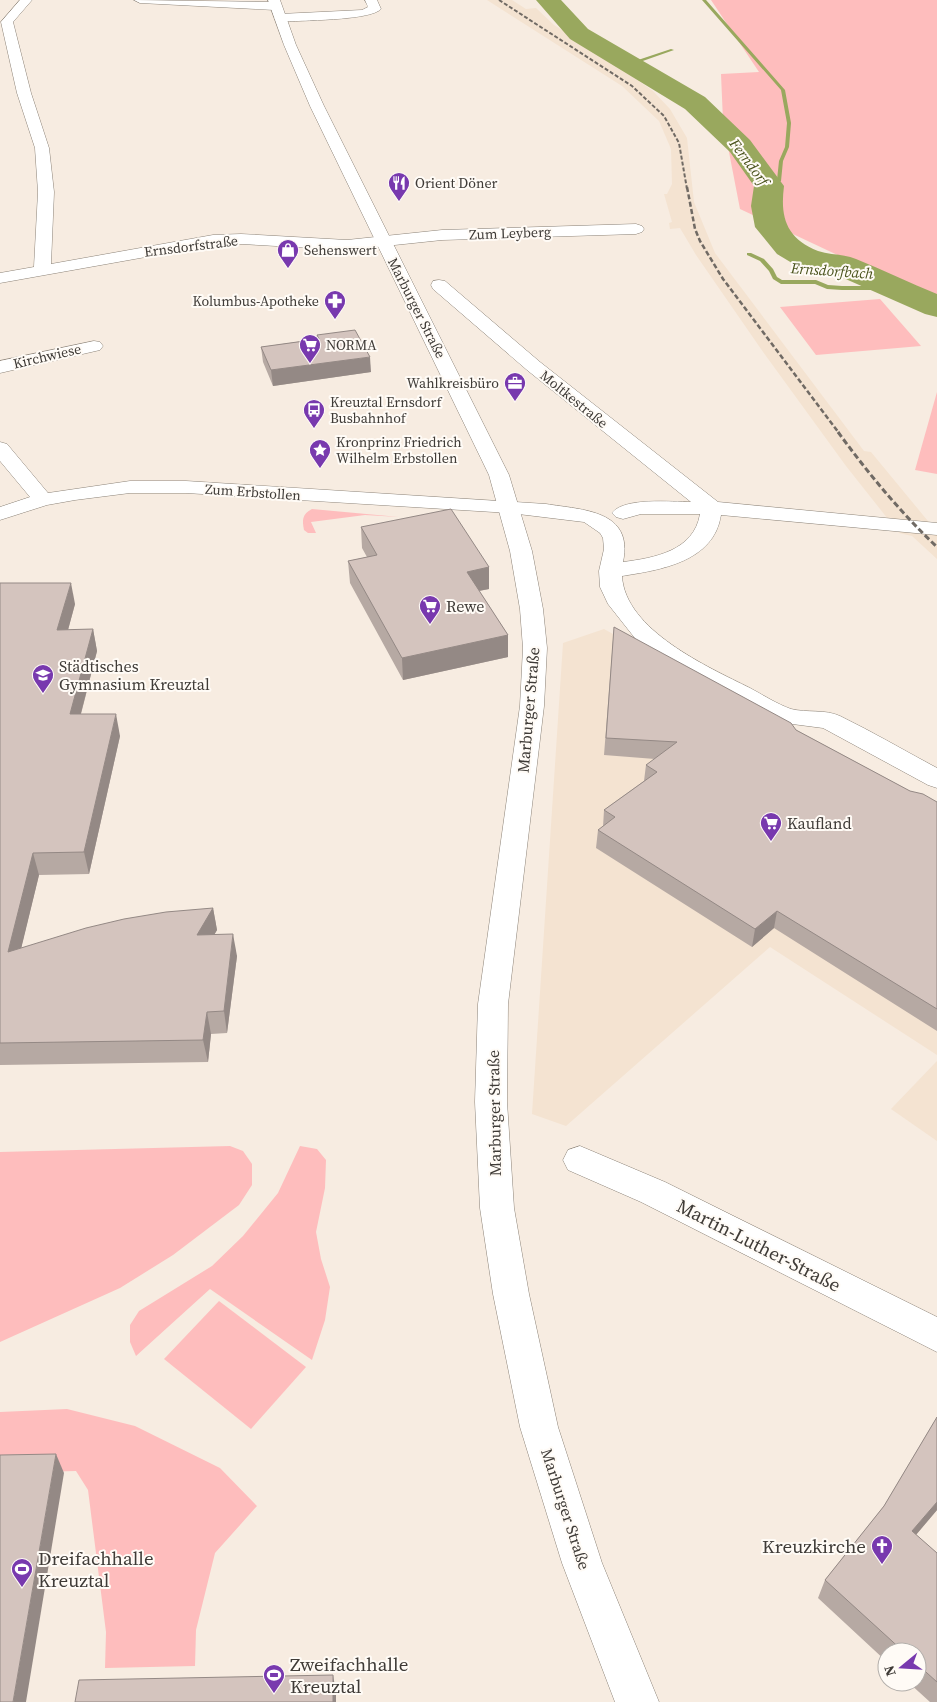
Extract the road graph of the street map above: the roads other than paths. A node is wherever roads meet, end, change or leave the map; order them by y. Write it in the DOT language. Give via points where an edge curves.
graph roads {
  1 [pos="26,0"];
  2 [pos="140,0"];
  3 [pos="371,0"];
  4 [pos="276,8"];
  5 [pos="24,93"];
  6 [pos="8,94"];
  7 [pos="636,229"];
  8 [pos="383,242"];
  9 [pos="42,270"];
  10 [pos="0,278"];
  11 [pos="440,285"];
  12 [pos="94,346"];
  13 [pos="0,367"];
  14 [pos="0,448"];
  15 [pos="43,500"];
  16 [pos="510,507"];
  17 [pos="712,508"];
  18 [pos="624,513"];
  19 [pos="0,514"];
  20 [pos="937,529"];
  21 [pos="610,571"];
  22 [pos="786,716"];
  23 [pos="803,740"];
  24 [pos="935,794"];
  25 [pos="580,1160"];
  26 [pos="937,1335"];
  27 [pos="636,1702"];
  1 -- 5 [label="street" via="7,22"];
  2 -- 4 [label="street"];
  3 -- 4 [label="street" via="375,9 364,13"];
  4 -- 8 [label="street, Marburger Straße" via="290,45"];
  5 -- 6 [label="street"];
  5 -- 9 [label="street" via="42,148 46,192"];
  7 -- 8 [label="street, Zum Leyberg" via="442,235"];
  8 -- 9 [label="street, Ernsdorfstraße" via="213,240"];
  8 -- 16 [label="street, Marburger Straße" via="499,475"];
  9 -- 10 [label="street, Ernsdorfstraße"];
  11 -- 17 [label="street, Moltkestraße" via="568,395"];
  12 -- 13 [label="street, Kirchwiese"];
  14 -- 15 [label="street"];
  15 -- 16 [label="street, Zum Erbstollen" via="130,487 186,487"];
  15 -- 19 [label="street, Zum Erbstollen"];
  16 -- 21 [label="street" via="580,515 600,522 614,538"];
  16 -- 27 [label="street, Marburger Straße" via="524,566 534,630 534,658 532,706 493,1004 491,1102 497,1208 539,1427 582,1563"];
  17 -- 18 [label="street" via="639,508"];
  17 -- 20 [label="street"];
  17 -- 21 [label="street" via="708,528 690,549 652,564"];
  21 -- 22 [label="street" via="611,586 619,604 646,637 709,677"];
  22 -- 23 [label="street"];
  22 -- 24 [label="street" via="829,721"];
  25 -- 26 [label="street, Martin-Luther-Straße" via="653,1192"];
}
